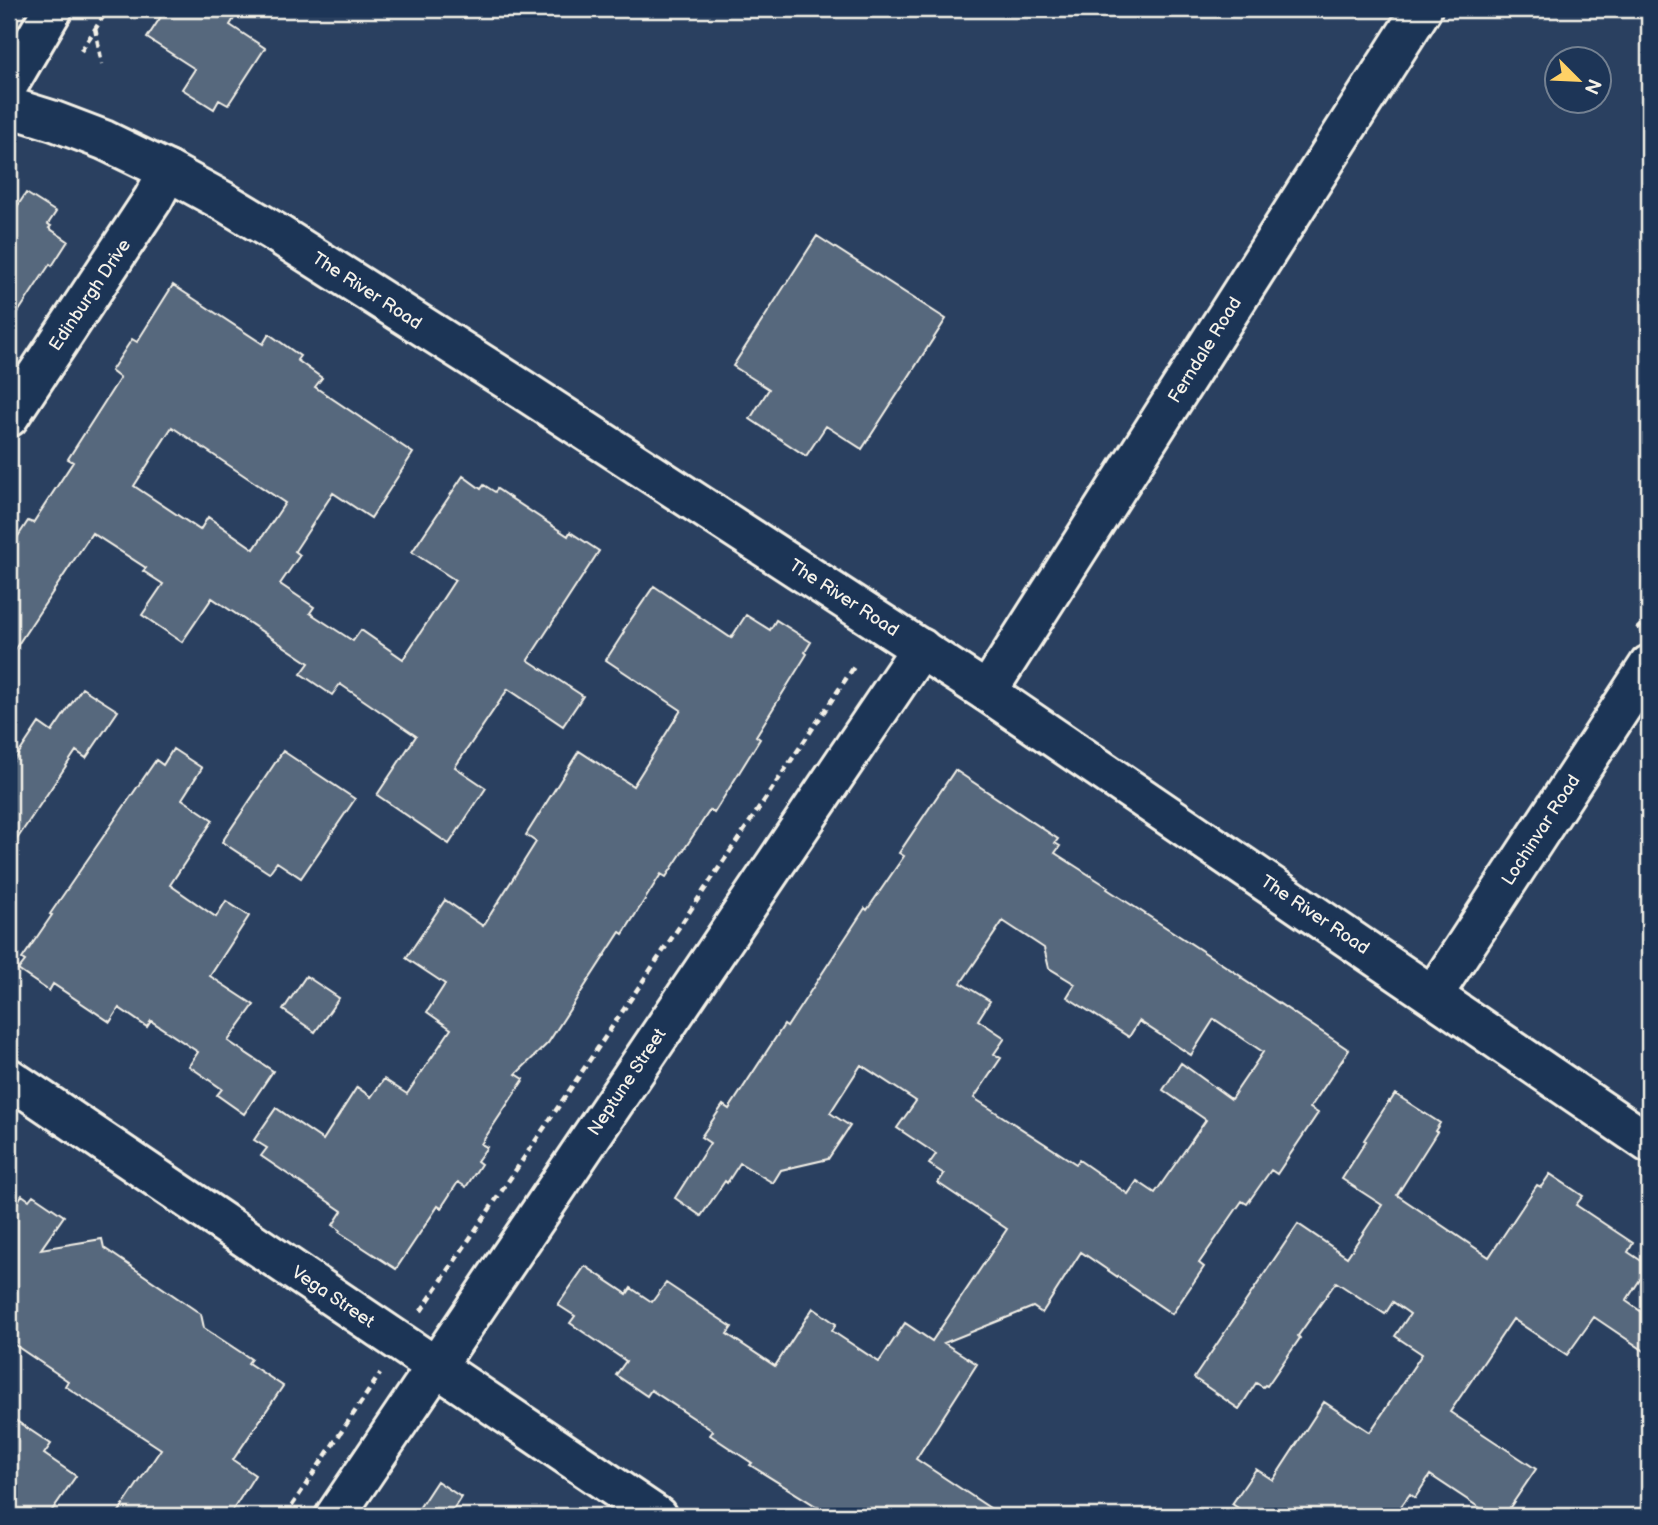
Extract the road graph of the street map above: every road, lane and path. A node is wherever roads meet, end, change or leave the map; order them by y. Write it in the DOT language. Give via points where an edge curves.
graph roads {
  1 [pos="52,9"];
  2 [pos="108,9"];
  3 [pos="1422,9"];
  4 [pos="95,28"];
  5 [pos="81,51"];
  6 [pos="102,64"];
  7 [pos="9,84"];
  8 [pos="9,107"];
  9 [pos="168,171"];
  10 [pos="9,417"];
  11 [pos="921,648"];
  12 [pos="856,664"];
  13 [pos="1649,665"];
  14 [pos="988,692"];
  15 [pos="1433,995"];
  16 [pos="9,1078"];
  17 [pos="1649,1143"];
  18 [pos="400,1342"];
  19 [pos="435,1367"];
  20 [pos="285,1516"];
  21 [pos="335,1516"];
  22 [pos="657,1516"];
  1 -- 7 [label="street"];
  2 -- 4 [label="path"];
  3 -- 14 [label="street, Ferndale Road"];
  4 -- 5 [label="path"];
  4 -- 6 [label="path"];
  8 -- 9 [label="street, The River Road" via="104,140"];
  9 -- 10 [label="street, Edinburgh Drive"];
  9 -- 11 [label="street, The River Road" via="273,231"];
  11 -- 14 [label="street, The River Road"];
  11 -- 19 [label="street, Neptune Street"];
  12 -- 18 [label="path"];
  13 -- 15 [label="street, Lochinvar Road"];
  14 -- 15 [label="street, The River Road"];
  15 -- 17 [label="street, The River Road"];
  16 -- 18 [label="street, Vega Street"];
  18 -- 19 [label="street, Vega Street"];
  18 -- 20 [label="path"];
  19 -- 21 [label="street, Neptune Street"];
  19 -- 22 [label="street, Vega Street"];
}
